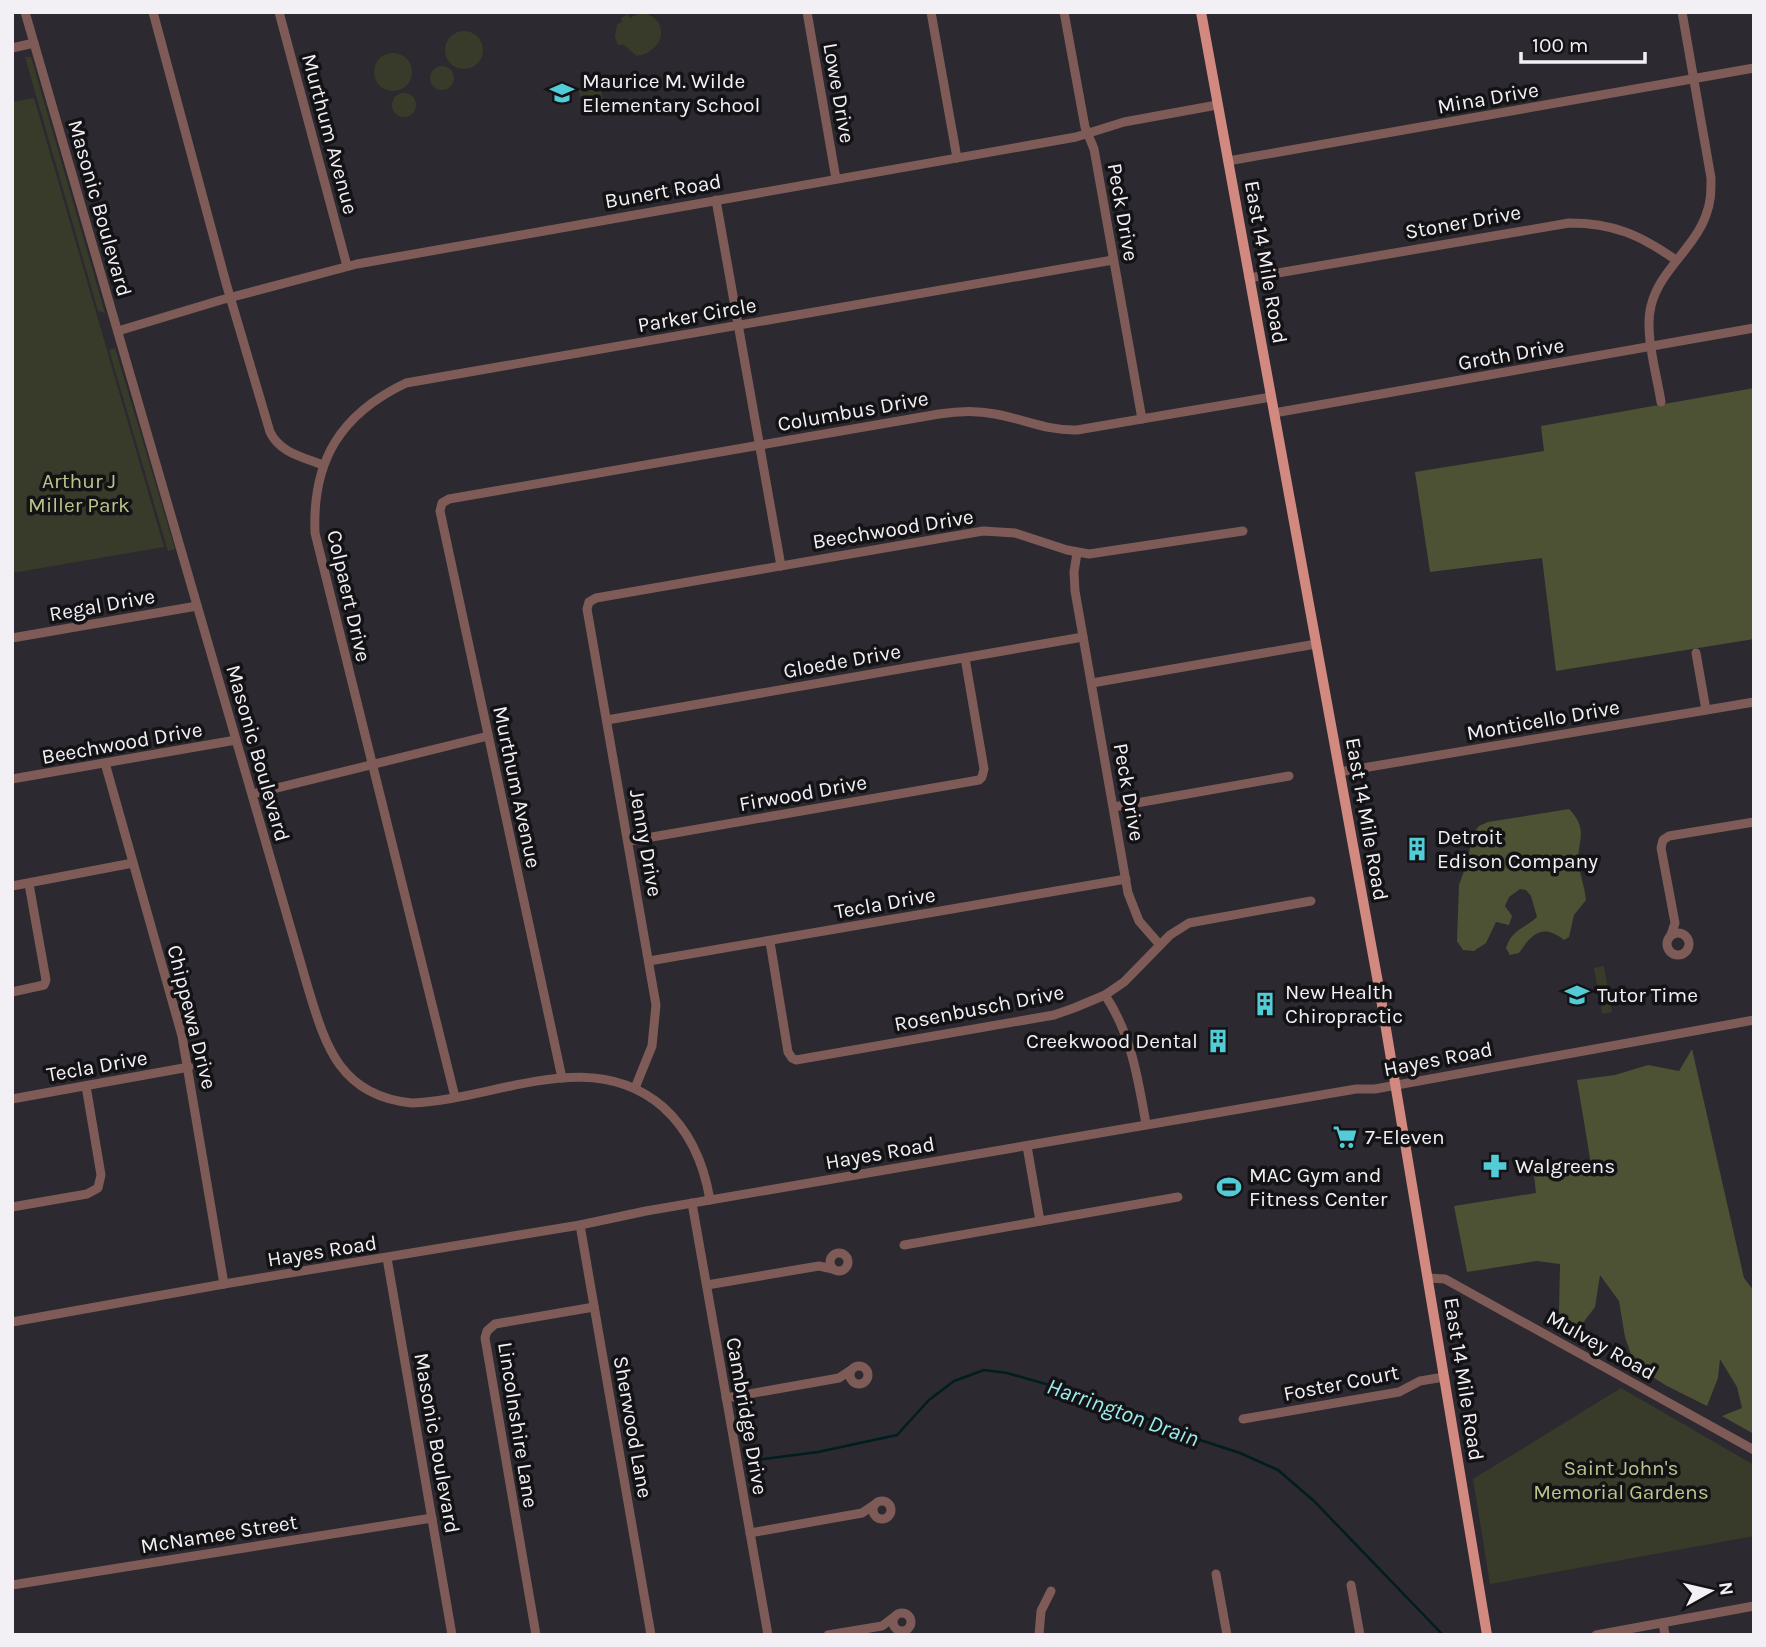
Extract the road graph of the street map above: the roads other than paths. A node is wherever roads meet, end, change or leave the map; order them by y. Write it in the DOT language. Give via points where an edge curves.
graph roads {
  1 [pos="25,12"];
  2 [pos="153,12"];
  3 [pos="279,12"];
  4 [pos="807,12"];
  5 [pos="931,12"];
  6 [pos="1064,12"];
  7 [pos="1201,12"];
  8 [pos="1682,12"];
  9 [pos="34,43"];
  10 [pos="12,48"];
  11 [pos="1754,68"];
  12 [pos="1694,79"];
  13 [pos="1217,105"];
  14 [pos="1089,134"];
  15 [pos="957,158"];
  16 [pos="1228,161"];
  17 [pos="836,179"];
  18 [pos="716,200"];
  19 [pos="1113,260"];
  20 [pos="1676,260"];
  21 [pos="347,266"];
  22 [pos="1249,278"];
  23 [pos="230,298"];
  24 [pos="738,326"];
  25 [pos="1754,328"];
  26 [pos="118,331"];
  27 [pos="1652,347"];
  28 [pos="1271,397"];
  29 [pos="1661,402"];
  30 [pos="1274,413"];
  31 [pos="1142,419"];
  32 [pos="759,446"];
  33 [pos="323,466"];
  34 [pos="442,503"];
  35 [pos="1243,531"];
  36 [pos="1077,552"];
  37 [pos="780,566"];
  38 [pos="589,602"];
  39 [pos="197,606"];
  40 [pos="1083,637"];
  41 [pos="12,638"];
  42 [pos="1316,644"];
  43 [pos="1696,653"];
  44 [pos="965,658"];
  45 [pos="1092,683"];
  46 [pos="1754,702"];
  47 [pos="1706,709"];
  48 [pos="607,720"];
  49 [pos="488,736"];
  50 [pos="236,740"];
  51 [pos="105,763"];
  52 [pos="373,763"];
  53 [pos="1339,772"];
  54 [pos="1289,776"];
  55 [pos="12,779"];
  56 [pos="253,794"];
  57 [pos="1114,807"];
  58 [pos="1754,822"];
  59 [pos="629,841"];
  60 [pos="133,863"];
  61 [pos="1126,878"];
  62 [pos="29,884"];
  63 [pos="12,886"];
  64 [pos="1311,901"];
  65 [pos="1675,923"];
  66 [pos="1682,933"];
  67 [pos="1671,935"];
  68 [pos="770,942"];
  69 [pos="1160,945"];
  70 [pos="649,961"];
  71 [pos="12,992"];
  72 [pos="1105,995"];
  73 [pos="1754,1020"];
  74 [pos="189,1068"];
  75 [pos="562,1077"];
  76 [pos="1396,1085"];
  77 [pos="86,1086"];
  78 [pos="635,1088"];
  79 [pos="456,1097"];
  80 [pos="12,1099"];
  81 [pos="1146,1124"];
  82 [pos="1027,1146"];
  83 [pos="1178,1197"];
  84 [pos="710,1200"];
  85 [pos="692,1203"];
  86 [pos="12,1207"];
  87 [pos="1040,1221"];
  88 [pos="580,1225"];
  89 [pos="904,1245"];
  90 [pos="387,1258"];
  91 [pos="831,1258"];
  92 [pos="819,1266"];
  93 [pos="832,1269"];
  94 [pos="1429,1278"];
  95 [pos="224,1284"];
  96 [pos="707,1285"];
  97 [pos="594,1307"];
  98 [pos="12,1322"];
  99 [pos="851,1370"];
  100 [pos="1444,1377"];
  101 [pos="839,1378"];
  102 [pos="852,1381"];
  103 [pos="726,1398"];
  104 [pos="1243,1419"];
  105 [pos="1754,1450"];
  106 [pos="874,1505"];
  107 [pos="862,1513"];
  108 [pos="875,1516"];
  109 [pos="432,1518"];
  110 [pos="750,1533"];
  111 [pos="1216,1574"];
  112 [pos="12,1585"];
  113 [pos="1351,1585"];
  114 [pos="1051,1591"];
  115 [pos="1754,1606"];
  116 [pos="894,1617"];
  117 [pos="1663,1623"];
  118 [pos="882,1626"];
  119 [pos="895,1629"];
  120 [pos="452,1635"];
  121 [pos="536,1635"];
  122 [pos="651,1635"];
  123 [pos="768,1635"];
  124 [pos="828,1635"];
  125 [pos="1039,1635"];
  126 [pos="1227,1635"];
  127 [pos="1360,1635"];
  128 [pos="1487,1635"];
  129 [pos="1596,1635"];
  130 [pos="1665,1635"];
  1 -- 9 [label="street, Masonic Boulevard"];
  2 -- 23 [label="street"];
  3 -- 21 [label="street, Murthum Avenue"];
  4 -- 17 [label="street, Lowe Drive"];
  5 -- 15 [label="street"];
  6 -- 14 [label="street, Peck Drive"];
  7 -- 13 [label="main road, East 14 Mile Road"];
  8 -- 12 [label="street"];
  9 -- 10 [label="street"];
  9 -- 26 [label="street, Masonic Boulevard"];
  11 -- 12 [label="street, Mina Drive"];
  12 -- 16 [label="street, Mina Drive"];
  12 -- 20 [label="street" via="1711,193 1706,218"];
  13 -- 14 [label="street, Bunert Road" via="1124,122"];
  13 -- 16 [label="main road, East 14 Mile Road"];
  14 -- 15 [label="street, Bunert Road"];
  14 -- 19 [label="street, Peck Drive"];
  15 -- 17 [label="street, Bunert Road"];
  16 -- 22 [label="main road, East 14 Mile Road"];
  17 -- 18 [label="street, Bunert Road"];
  18 -- 21 [label="street, Bunert Road"];
  18 -- 24 [label="street"];
  19 -- 24 [label="street, Parker Circle"];
  19 -- 31 [label="street, Peck Drive"];
  20 -- 22 [label="street, Stoner Drive" via="1626,231 1569,223"];
  20 -- 27 [label="street" via="1651,304"];
  21 -- 23 [label="street, Bunert Road"];
  22 -- 28 [label="main road, East 14 Mile Road"];
  23 -- 26 [label="street, Bunert Road"];
  23 -- 33 [label="street" via="275,443"];
  24 -- 32 [label="street"];
  24 -- 33 [label="street, Parker Circle" via="406,383 352,419"];
  25 -- 27 [label="street, Groth Drive"];
  26 -- 39 [label="street, Masonic Boulevard"];
  27 -- 29 [label="street"];
  27 -- 30 [label="street, Groth Drive"];
  28 -- 30 [label="main road, East 14 Mile Road"];
  28 -- 31 [label="street, Columbus Drive"];
  30 -- 42 [label="main road, East 14 Mile Road"];
  31 -- 32 [label="street, Columbus Drive" via="1061,430 995,414 960,411"];
  32 -- 34 [label="street, Columbus Drive"];
  32 -- 37 [label="street"];
  33 -- 52 [label="street, Colpaert Drive" via="315,500 315,533"];
  34 -- 49 [label="street, Murthum Avenue" via="440,511"];
  35 -- 36 [label="street, Beechwood Drive" via="1102,553"];
  36 -- 37 [label="street, Beechwood Drive" via="1015,533 983,531"];
  36 -- 40 [label="street, Peck Drive" via="1076,591"];
  37 -- 38 [label="street, Beechwood Drive"];
  38 -- 48 [label="street, Jenny Drive"];
  39 -- 41 [label="street, Regal Drive"];
  39 -- 50 [label="street, Masonic Boulevard"];
  40 -- 44 [label="street, Gloede Drive"];
  40 -- 45 [label="street, Peck Drive"];
  42 -- 45 [label="street"];
  42 -- 53 [label="main road, East 14 Mile Road"];
  43 -- 47 [label="street"];
  44 -- 48 [label="street, Gloede Drive"];
  44 -- 59 [label="street, Firwood Drive" via="982,777"];
  45 -- 57 [label="street, Peck Drive"];
  46 -- 47 [label="street, Monticello Drive"];
  47 -- 53 [label="street, Monticello Drive"];
  48 -- 59 [label="street, Jenny Drive"];
  49 -- 52 [label="street"];
  49 -- 75 [label="street, Murthum Avenue"];
  50 -- 51 [label="street, Beechwood Drive"];
  50 -- 56 [label="street, Masonic Boulevard"];
  51 -- 55 [label="street, Beechwood Drive"];
  51 -- 60 [label="street, Chippewa Drive"];
  52 -- 56 [label="street"];
  52 -- 79 [label="street, Colpaert Drive"];
  53 -- 76 [label="main road, East 14 Mile Road"];
  54 -- 57 [label="street"];
  56 -- 79 [label="street, Masonic Boulevard" via="314,1009 334,1059 358,1084 387,1099 412,1103"];
  57 -- 61 [label="street, Peck Drive"];
  58 -- 65 [label="street" via="1669,836 1663,841"];
  59 -- 70 [label="street, Jenny Drive"];
  60 -- 62 [label="street"];
  60 -- 74 [label="street, Chippewa Drive"];
  61 -- 68 [label="street, Tecla Drive"];
  61 -- 69 [label="street, Peck Drive" via="1132,908"];
  62 -- 63 [label="street"];
  62 -- 71 [label="street" via="46,980 38,988"];
  64 -- 69 [label="street, Rosenbusch Drive" via="1189,923"];
  65 -- 66 [label="street"];
  65 -- 67 [label="street"];
  66 -- 67 [label="street"];
  66 -- 67 [label="street" via="1689,945 1680,955 1668,948"];
  68 -- 70 [label="street, Tecla Drive"];
  68 -- 72 [label="street, Rosenbusch Drive" via="792,1058 1054,1015"];
  69 -- 72 [label="street, Rosenbusch Drive"];
  70 -- 78 [label="street, Jenny Drive" via="655,1030"];
  72 -- 81 [label="street" via="1134,1059"];
  73 -- 76 [label="street, Hayes Road"];
  74 -- 77 [label="street, Tecla Drive"];
  74 -- 95 [label="street, Chippewa Drive"];
  75 -- 78 [label="street, Masonic Boulevard" via="596,1077"];
  75 -- 79 [label="street, Masonic Boulevard"];
  76 -- 81 [label="street, Hayes Road"];
  76 -- 94 [label="main road, East 14 Mile Road"];
  77 -- 80 [label="street, Tecla Drive"];
  77 -- 86 [label="street" via="101,1175 98,1188"];
  78 -- 84 [label="street, Masonic Boulevard" via="672,1115 686,1133 703,1166"];
  81 -- 82 [label="street, Hayes Road"];
  82 -- 84 [label="street, Hayes Road"];
  82 -- 87 [label="street"];
  83 -- 87 [label="street"];
  84 -- 85 [label="street, Hayes Road"];
  85 -- 88 [label="street, Hayes Road"];
  85 -- 96 [label="street, Cambridge Drive"];
  87 -- 89 [label="street"];
  88 -- 90 [label="street, Hayes Road"];
  88 -- 97 [label="street, Sherwood Lane"];
  90 -- 95 [label="street, Hayes Road"];
  90 -- 109 [label="street, Masonic Boulevard"];
  91 -- 92 [label="street"];
  91 -- 93 [label="street"];
  91 -- 93 [label="street" via="839,1253 848,1259 844,1270"];
  92 -- 93 [label="street"];
  92 -- 96 [label="street"];
  94 -- 100 [label="main road, East 14 Mile Road"];
  94 -- 105 [label="street, Mulvey Road" via="1445,1279"];
  95 -- 98 [label="street, Hayes Road"];
  96 -- 103 [label="street, Cambridge Drive"];
  97 -- 121 [label="street, Lincolnshire Lane" via="495,1324 485,1338"];
  97 -- 122 [label="street, Sherwood Lane"];
  99 -- 101 [label="street"];
  99 -- 102 [label="street"];
  99 -- 102 [label="street" via="862,1366 868,1372 864,1383"];
  100 -- 104 [label="street, Foster Court" via="1419,1381 1399,1392"];
  100 -- 128 [label="main road, East 14 Mile Road"];
  101 -- 102 [label="street"];
  101 -- 103 [label="street"];
  103 -- 110 [label="street, Cambridge Drive"];
  106 -- 107 [label="street"];
  106 -- 108 [label="street"];
  106 -- 108 [label="street" via="885,1500 892,1510 884,1519"];
  107 -- 108 [label="street"];
  107 -- 110 [label="street"];
  109 -- 112 [label="street, McNamee Street"];
  109 -- 120 [label="street, Masonic Boulevard"];
  110 -- 123 [label="street, Cambridge Drive"];
  111 -- 126 [label="street"];
  113 -- 127 [label="street"];
  114 -- 125 [label="street" via="1041,1611"];
  115 -- 117 [label="street"];
  116 -- 118 [label="street"];
  116 -- 119 [label="street"];
  116 -- 119 [label="street" via="905,1613 911,1619 907,1630"];
  117 -- 129 [label="street"];
  117 -- 130 [label="street"];
  118 -- 119 [label="street"];
  118 -- 124 [label="street"];
}
